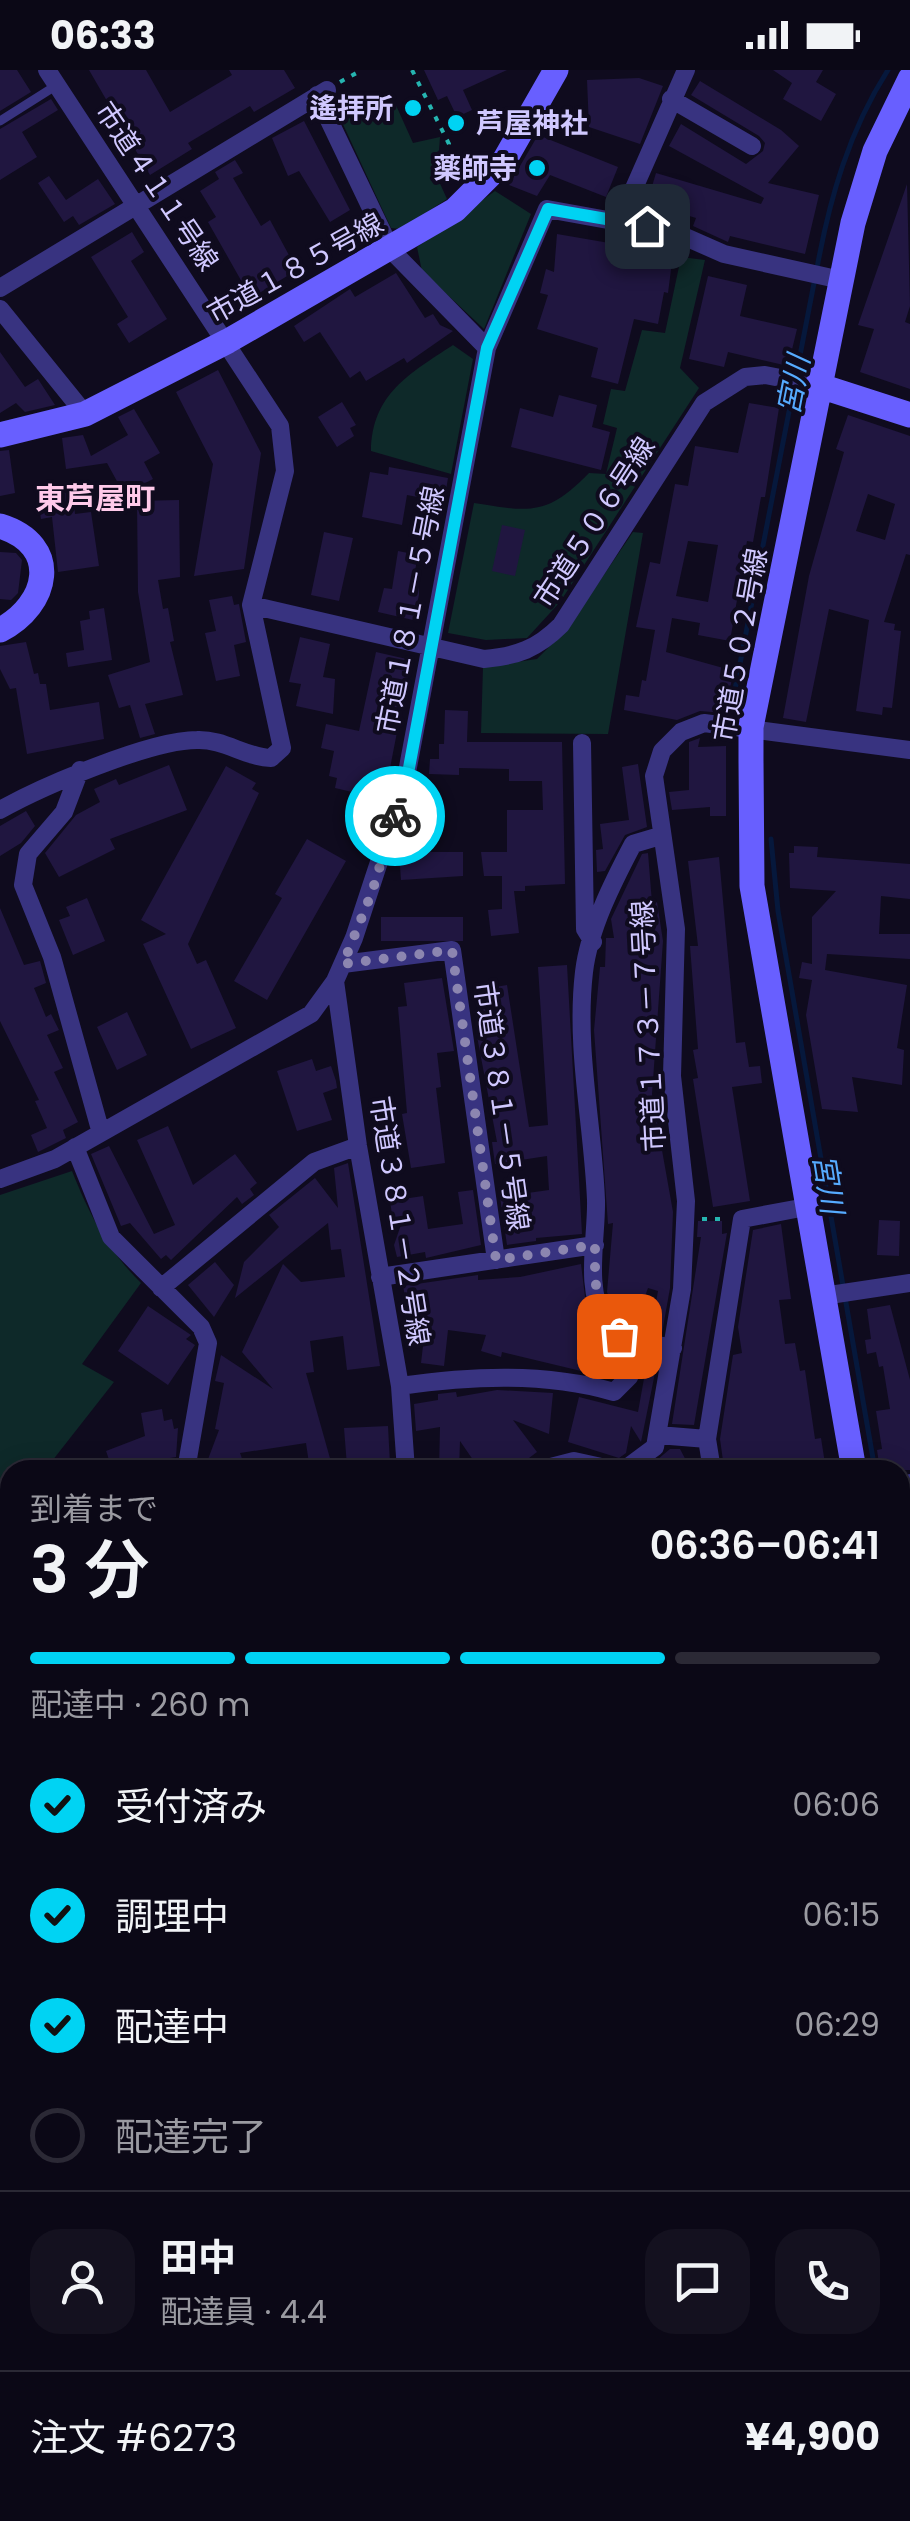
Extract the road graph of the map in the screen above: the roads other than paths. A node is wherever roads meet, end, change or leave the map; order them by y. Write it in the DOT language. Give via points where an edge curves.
graph roads {
  1 [pos="556,70"];
  2 [pos="686,70"];
  3 [pos="52,77"];
  4 [pos="910,79"];
  5 [pos="671,99"];
  6 [pos="0,121"];
  7 [pos="752,146"];
  8 [pos="137,204"];
  9 [pos="620,220"];
  10 [pos="391,250"];
  11 [pos="834,278"];
  12 [pos="0,288"];
  13 [pos="0,309"];
  14 [pos="228,341"];
  15 [pos="487,348"];
  16 [pos="812,384"];
  17 [pos="85,414"];
  18 [pos="910,415"];
  19 [pos="0,434"];
  20 [pos="0,526"];
  21 [pos="252,606"];
  22 [pos="0,630"];
  23 [pos="431,648"];
  24 [pos="751,727"];
  25 [pos="582,743"];
  26 [pos="910,750"];
  27 [pos="80,770"];
  28 [pos="0,810"];
  29 [pos="660,836"];
  30 [pos="593,942"];
  31 [pos="339,972"];
  32 [pos="101,1133"];
  33 [pos="358,1146"];
  34 [pos="75,1147"];
  35 [pos="0,1179"];
  36 [pos="806,1207"];
  37 [pos="595,1245"];
  38 [pos="496,1260"];
  39 [pos="380,1277"];
  40 [pos="910,1283"];
  41 [pos="161,1288"];
  42 [pos="838,1294"];
  43 [pos="646,1342"];
  44 [pos="674,1348"];
  45 [pos="400,1386"];
  46 [pos="658,1435"];
  47 [pos="707,1439"];
  48 [pos="188,1460"];
  49 [pos="405,1460"];
  50 [pos="641,1460"];
  51 [pos="710,1460"];
  52 [pos="853,1460"];
  1 -- 10 [label="street, 市道１８５号線" via="504,161 463,203"];
  2 -- 5 [label="street"];
  3 -- 6 [label="lane"];
  3 -- 8 [label="street, 市道４１１号線"];
  4 -- 11 [label="street, 市道５０２号線" via="875,152"];
  5 -- 7 [label="street"];
  5 -- 9 [label="street"];
  8 -- 10 [label="street" via="322,92"];
  8 -- 12 [label="street"];
  8 -- 14 [label="street, 市道４１１号線"];
  9 -- 11 [label="street" via="674,232 724,254"];
  9 -- 15 [label="street, 市道１８１－５号線" via="548,209"];
  10 -- 14 [label="street, 市道１８５号線"];
  10 -- 15 [label="street"];
  11 -- 16 [label="street, 市道５０２号線"];
  13 -- 17 [label="street"];
  14 -- 17 [label="street, 市道１８５号線"];
  14 -- 21 [label="street, 市道４１１号線" via="280,426 285,451"];
  15 -- 23 [label="street, 市道１８１－５号線"];
  16 -- 18 [label="street"];
  16 -- 23 [label="street, 市道５０６号線" via="744,376 704,404 562,626 542,644 516,656 484,659"];
  16 -- 24 [label="street, 市道５０２号線"];
  17 -- 19 [label="street, 市道１８５号線"];
  20 -- 22 [label="street" via="38,554 43,581 32,610"];
  21 -- 23 [label="street"];
  21 -- 27 [label="street" via="282,748 271,758 255,757 224,743 194,740"];
  23 -- 31 [label="street, 市道１８１－５号線" via="406,784"];
  24 -- 26 [label="street"];
  24 -- 29 [label="street, 市道１７３－７号線" via="704,722 662,751 654,776"];
  24 -- 36 [label="street, 市道５０２号線" via="752,886"];
  25 -- 30 [label="street" via="585,929"];
  27 -- 28 [label="street"];
  27 -- 32 [label="street" via="64,812 28,854 23,884 52,957"];
  29 -- 30 [label="street" via="633,844"];
  29 -- 44 [label="street, 市道１７３－７号線" via="676,928 672,1076 685,1219"];
  30 -- 37 [label="street" via="584,970 584,1064"];
  31 -- 32 [label="street, 市道１８１－５号線" via="311,1014"];
  31 -- 33 [label="street, 市道３８１－２号線"];
  31 -- 38 [label="street, 市道３８１－５号線" via="452,950"];
  32 -- 34 [label="street, 市道１８１－５号線"];
  33 -- 39 [label="street, 市道３８１－２号線"];
  33 -- 41 [label="street" via="314,1162"];
  34 -- 35 [label="street, 市道１８１－５号線"];
  34 -- 41 [label="street" via="111,1237"];
  36 -- 42 [label="street, 市道５０２号線"];
  36 -- 47 [label="street" via="742,1220"];
  37 -- 38 [label="street"];
  37 -- 43 [label="street" via="596,1298 604,1320 619,1336"];
  38 -- 39 [label="street"];
  39 -- 45 [label="street, 市道３８１－２号線"];
  40 -- 42 [label="street"];
  41 -- 48 [label="street" via="208,1343"];
  42 -- 52 [label="street, 市道５０２号線"];
  43 -- 44 [label="street"];
  43 -- 45 [label="street" via="614,1392 473,1376"];
  44 -- 46 [label="street, 市道１７３－７号線"];
  45 -- 49 [label="street, 市道３８１－２号線"];
  46 -- 47 [label="street"];
  46 -- 50 [label="street"];
  47 -- 51 [label="street"];
}
